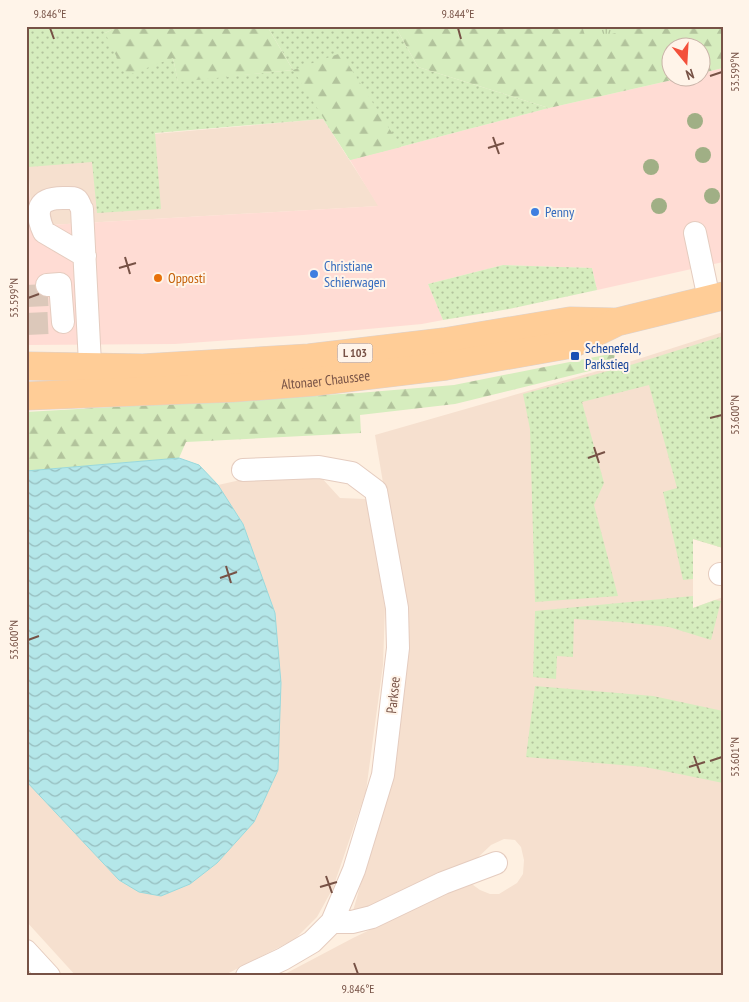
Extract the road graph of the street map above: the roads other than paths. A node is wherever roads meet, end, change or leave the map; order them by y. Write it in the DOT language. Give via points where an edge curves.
graph roads {
  1 [pos="695,233"];
  2 [pos="86,256"];
  3 [pos="716,298"];
  4 [pos="54,305"];
  5 [pos="89,329"];
  6 [pos="26,366"];
  7 [pos="91,381"];
  8 [pos="26,396"];
  9 [pos="243,470"];
  10 [pos="496,863"];
  11 [pos="332,922"];
  12 [pos="26,951"];
  13 [pos="49,976"];
  14 [pos="247,976"];
  1 -- 3 [label="street"];
  2 -- 5 [label="street"];
  3 -- 7 [label="main road, Altonaer Chaussee / L 103" via="617,322 570,321 444,342 301,359 196,366"];
  4 -- 5 [label="street"];
  5 -- 7 [label="street"];
  6 -- 7 [label="main road, Altonaer Chaussee / L 103"];
  7 -- 8 [label="main road, Altonaer Chaussee / L 103"];
  9 -- 11 [label="street, Parksee" via="318,467 352,473 376,491 396,598 398,648 394,690 383,775 354,870"];
  10 -- 11 [label="street" via="443,883 372,917"];
  11 -- 14 [label="street, Parksee" via="312,942"];
  12 -- 13 [label="street"];
}
